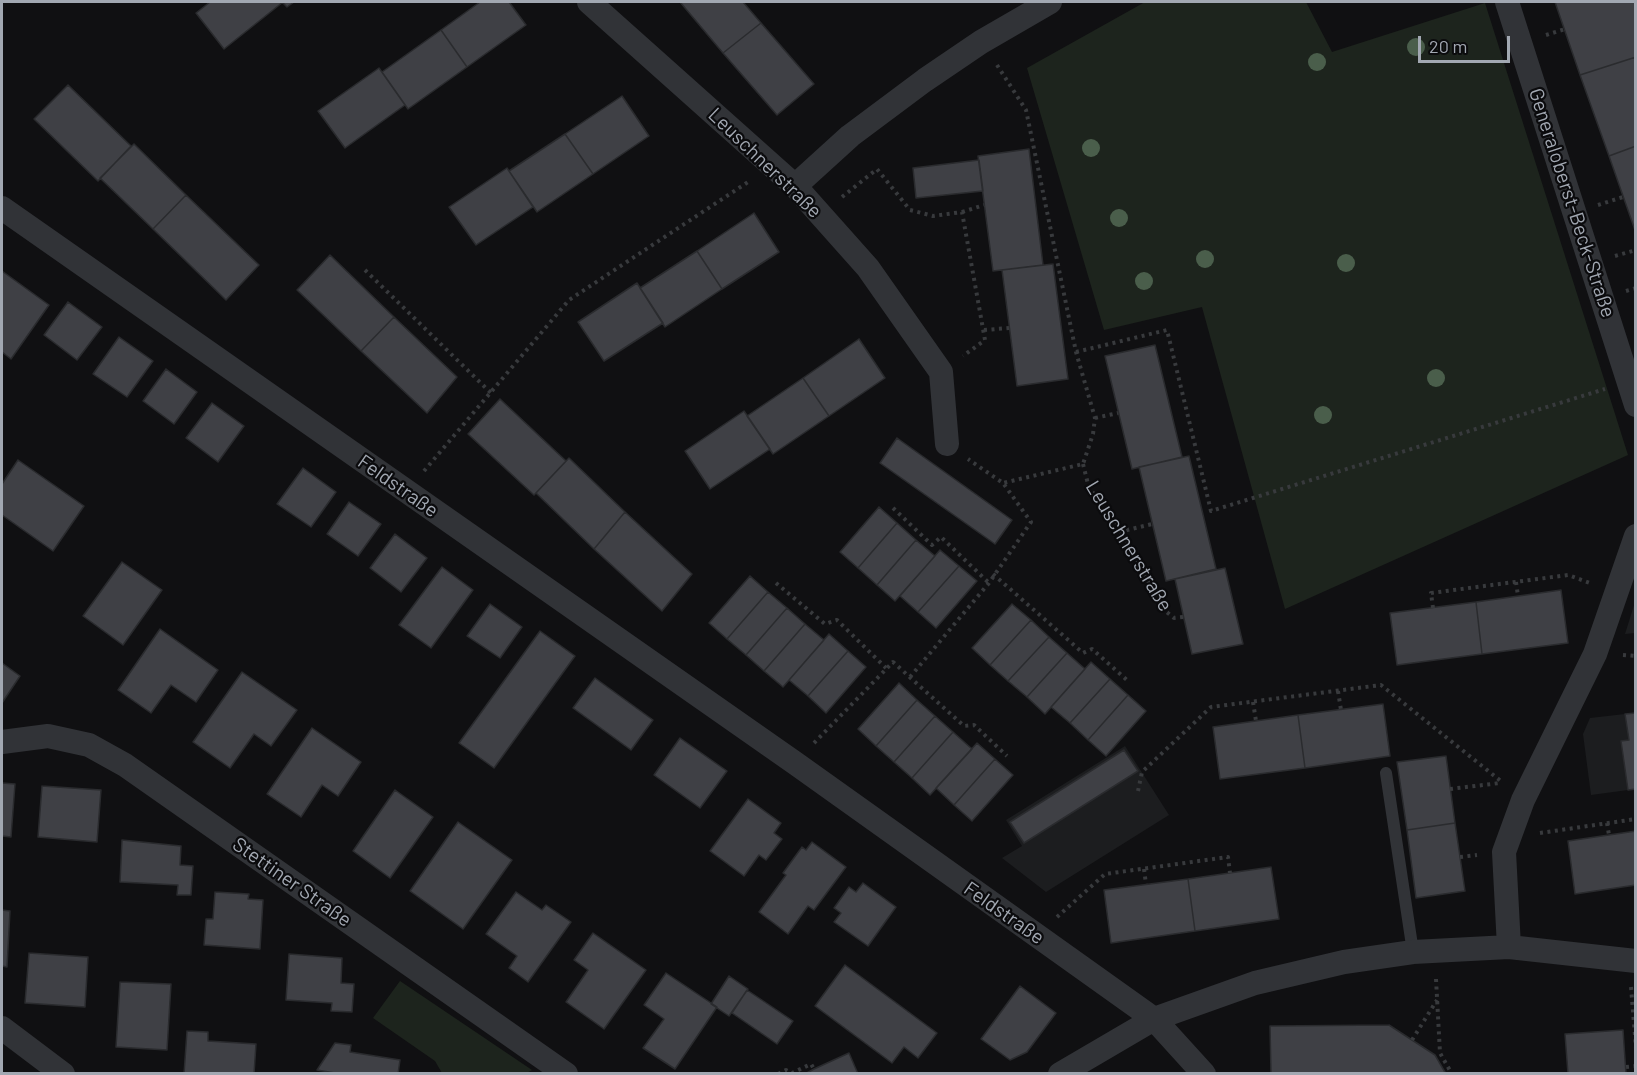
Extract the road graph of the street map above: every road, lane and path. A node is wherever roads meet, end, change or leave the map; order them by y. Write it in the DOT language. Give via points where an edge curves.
graph roads {
  1 [pos="589,2"];
  2 [pos="1050,2"];
  3 [pos="1507,2"];
  4 [pos="981,42"];
  5 [pos="772,166"];
  6 [pos="795,186"];
  7 [pos="984,205"];
  8 [pos="2,208"];
  9 [pos="962,212"];
  10 [pos="820,214"];
  11 [pos="365,270"];
  12 [pos="1009,328"];
  13 [pos="984,330"];
  14 [pos="1076,352"];
  15 [pos="941,372"];
  16 [pos="1628,382"];
  17 [pos="491,393"];
  18 [pos="1635,405"];
  19 [pos="1118,412"];
  20 [pos="1095,418"];
  21 [pos="947,444"];
  22 [pos="1083,464"];
  23 [pos="1003,483"];
  24 [pos="406,491"];
  25 [pos="893,508"];
  26 [pos="1152,524"];
  27 [pos="1119,532"];
  28 [pos="1635,536"];
  29 [pos="993,574"];
  30 [pos="1516,582"];
  31 [pos="776,583"];
  32 [pos="989,583"];
  33 [pos="1616,593"];
  34 [pos="1518,596"];
  35 [pos="1433,608"];
  36 [pos="1184,617"];
  37 [pos="886,668"];
  38 [pos="910,677"];
  39 [pos="1127,680"];
  40 [pos="1338,691"];
  41 [pos="1253,702"];
  42 [pos="1341,710"];
  43 [pos="1256,721"];
  44 [pos="2,742"];
  45 [pos="1007,756"];
  46 [pos="795,763"];
  47 [pos="1386,773"];
  48 [pos="1503,782"];
  49 [pos="1450,789"];
  50 [pos="1138,791"];
  51 [pos="1524,800"];
  52 [pos="1635,819"];
  53 [pos="1607,823"];
  54 [pos="1609,835"];
  55 [pos="1510,837"];
  56 [pos="1144,869"];
  57 [pos="1230,873"];
  58 [pos="1146,884"];
  59 [pos="1036,935"];
  60 [pos="1509,947"];
  61 [pos="1424,952"];
  62 [pos="1632,960"];
  63 [pos="1437,1000"];
  64 [pos="1154,1019"];
  65 [pos="2,1028"];
  66 [pos="1412,1040"];
  67 [pos="1635,1048"];
  68 [pos="1635,1066"];
  69 [pos="1626,1067"];
  70 [pos="814,1069"];
  71 [pos="63,1074"];
  72 [pos="566,1074"];
  73 [pos="778,1074"];
  74 [pos="1060,1074"];
  75 [pos="1204,1074"];
  76 [pos="1452,1074"];
  1 -- 5 [label="street, Leuschnerstraße"];
  2 -- 4 [label="street"];
  3 -- 16 [label="street, Generaloberst-Beck-Straße"];
  4 -- 6 [label="street" via="850,136"];
  4 -- 14 [label="path" via="1026,110"];
  5 -- 6 [label="street, Leuschnerstraße"];
  5 -- 17 [label="path" via="569,300"];
  6 -- 10 [label="street, Leuschnerstraße"];
  7 -- 9 [label="path"];
  8 -- 24 [label="street, Feldstraße"];
  9 -- 10 [label="path" via="933,216 910,210 877,169"];
  9 -- 13 [label="path"];
  10 -- 15 [label="street, Leuschnerstraße" via="868,268"];
  11 -- 17 [label="path"];
  12 -- 13 [label="path"];
  13 -- 15 [label="path" via="985,340"];
  14 -- 16 [label="path" via="1167,330 1211,511"];
  14 -- 20 [label="path"];
  15 -- 21 [label="street"];
  16 -- 18 [label="street, Generaloberst-Beck-Straße"];
  17 -- 24 [label="path"];
  19 -- 20 [label="path"];
  20 -- 22 [label="path, Leuschnerstraße"];
  21 -- 23 [label="path"];
  22 -- 23 [label="path, Leuschnerstraße"];
  22 -- 27 [label="path, Leuschnerstraße" via="1089,488 1113,516"];
  23 -- 29 [label="path" via="1031,522"];
  24 -- 46 [label="street, Feldstraße"];
  25 -- 32 [label="path" via="932,545 941,537"];
  26 -- 27 [label="path"];
  27 -- 36 [label="path, Leuschnerstraße" via="1163,609 1174,618"];
  28 -- 33 [label="street"];
  29 -- 32 [label="path"];
  29 -- 39 [label="path" via="1083,653 1092,649"];
  30 -- 33 [label="path" via="1568,575"];
  30 -- 34 [label="path"];
  30 -- 35 [label="path" via="1431,593"];
  31 -- 37 [label="path" via="825,624 837,620"];
  32 -- 38 [label="path"];
  33 -- 51 [label="street" via="1595,654"];
  37 -- 38 [label="path" via="893,662"];
  37 -- 46 [label="path"];
  38 -- 45 [label="path" via="964,726 974,725"];
  40 -- 41 [label="path"];
  40 -- 42 [label="path"];
  40 -- 48 [label="path" via="1381,685"];
  41 -- 43 [label="path"];
  41 -- 50 [label="path" via="1211,707 1142,772"];
  44 -- 72 [label="street, Stettiner Straße" via="48,736 89,745 124,765"];
  46 -- 59 [label="street, Feldstraße"];
  47 -- 61 [label="lane"];
  48 -- 49 [label="path"];
  48 -- 51 [label="path"];
  51 -- 55 [label="street"];
  52 -- 53 [label="path"];
  53 -- 54 [label="path"];
  53 -- 55 [label="path"];
  55 -- 60 [label="street" via="1504,852"];
  56 -- 57 [label="path" via="1227,857"];
  56 -- 58 [label="path"];
  56 -- 59 [label="path" via="1105,874"];
  59 -- 64 [label="street, Feldstraße"];
  60 -- 61 [label="street"];
  60 -- 62 [label="street"];
  61 -- 63 [label="path"];
  61 -- 64 [label="street" via="1344,962 1255,983"];
  62 -- 67 [label="path"];
  63 -- 66 [label="path"];
  63 -- 76 [label="path" via="1440,1053"];
  64 -- 74 [label="street"];
  64 -- 75 [label="street, Feldstraße"];
  65 -- 71 [label="street"];
  68 -- 69 [label="path"];
  70 -- 73 [label="path" via="811,1064 792,1073 786,1070"];
}
